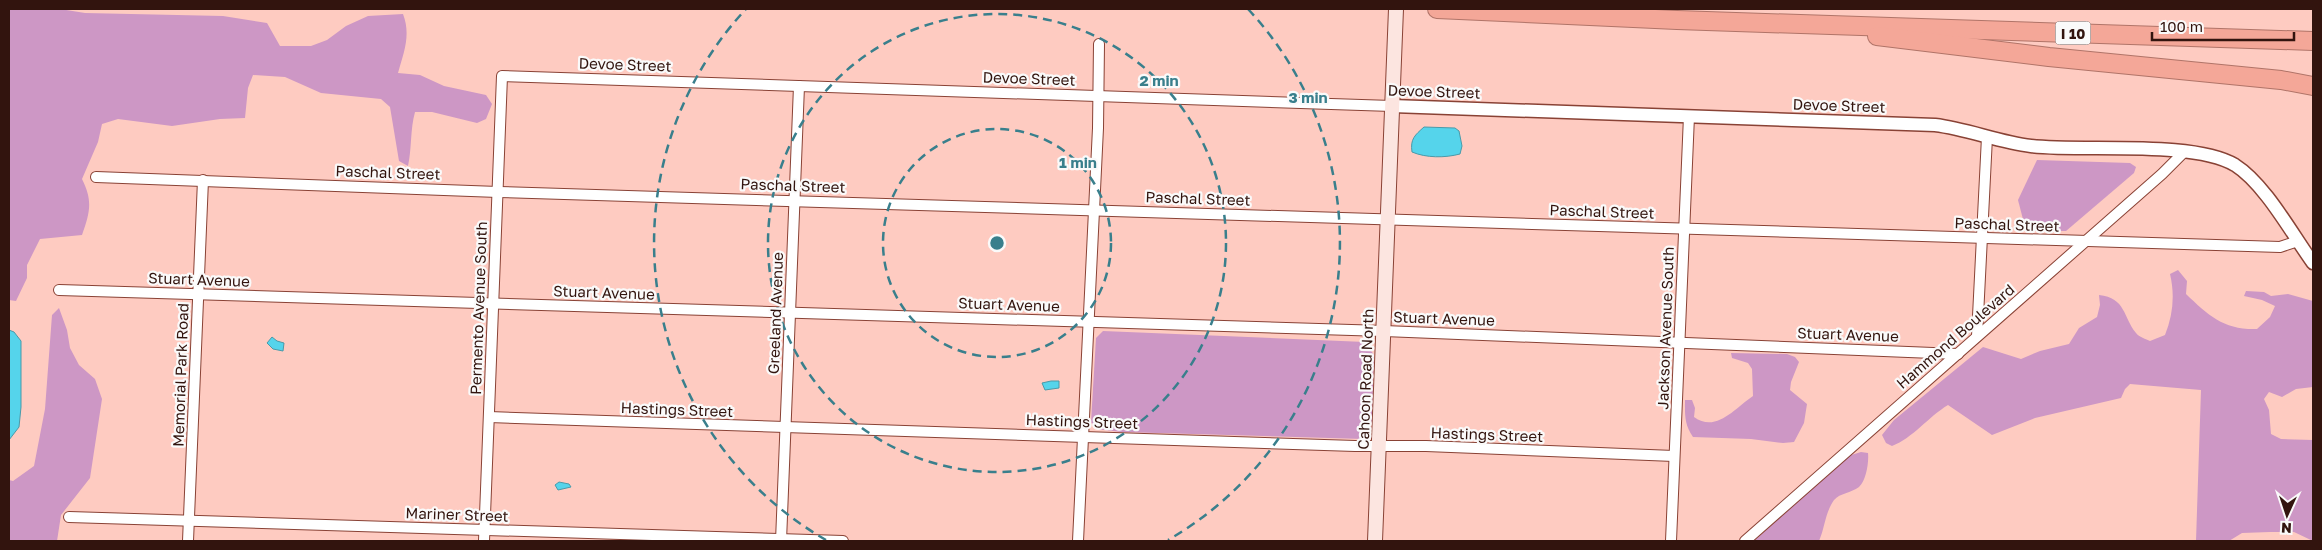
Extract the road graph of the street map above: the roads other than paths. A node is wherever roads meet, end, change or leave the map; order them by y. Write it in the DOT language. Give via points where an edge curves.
graph roads {
  1 [pos="1396,9"];
  2 [pos="1437,9"];
  3 [pos="1832,25"];
  4 [pos="2313,42"];
  5 [pos="1099,44"];
  6 [pos="502,76"];
  7 [pos="799,86"];
  8 [pos="2313,86"];
  9 [pos="1097,96"];
  10 [pos="1392,106"];
  11 [pos="1689,116"];
  12 [pos="1987,136"];
  13 [pos="2184,152"];
  14 [pos="96,177"];
  15 [pos="203,180"];
  16 [pos="498,192"];
  17 [pos="796,200"];
  18 [pos="1093,209"];
  19 [pos="1387,218"];
  20 [pos="1684,229"];
  21 [pos="1982,238"];
  22 [pos="2298,241"];
  23 [pos="2085,242"];
  24 [pos="2313,263"];
  25 [pos="58,290"];
  26 [pos="198,294"];
  27 [pos="494,303"];
  28 [pos="790,313"];
  29 [pos="1088,322"];
  30 [pos="1384,331"];
  31 [pos="1977,336"];
  32 [pos="1679,342"];
  33 [pos="1958,354"];
  34 [pos="489,417"];
  35 [pos="786,427"];
  36 [pos="1083,436"];
  37 [pos="1379,445"];
  38 [pos="1674,456"];
  39 [pos="69,517"];
  40 [pos="189,520"];
  41 [pos="484,529"];
  42 [pos="188,541"];
  43 [pos="484,541"];
  44 [pos="781,541"];
  45 [pos="843,541"];
  46 [pos="1078,541"];
  47 [pos="1375,541"];
  48 [pos="1671,541"];
  49 [pos="1745,541"];
  1 -- 10 [label="main road"];
  2 -- 3 [label="highway, I 10"];
  3 -- 4 [label="highway, I 10"];
  3 -- 8 [label="highway" via="1890,39"];
  5 -- 9 [label="street"];
  6 -- 7 [label="street, Devoe Street"];
  6 -- 16 [label="street, Permento Avenue South"];
  7 -- 9 [label="street, Devoe Street"];
  7 -- 17 [label="street, Greeland Avenue"];
  9 -- 10 [label="street, Devoe Street"];
  9 -- 18 [label="street"];
  10 -- 11 [label="street, Devoe Street"];
  10 -- 19 [label="main road, Cahoon Road North"];
  11 -- 12 [label="street, Devoe Street" via="1935,125"];
  11 -- 20 [label="street, Jackson Avenue South"];
  12 -- 13 [label="street, Devoe Street" via="2033,146"];
  12 -- 21 [label="street"];
  13 -- 22 [label="street, Devoe Street" via="2218,158 2244,172 2270,201"];
  13 -- 23 [label="street, Hammond Boulevard"];
  14 -- 15 [label="street, Paschal Street"];
  15 -- 16 [label="street, Paschal Street"];
  15 -- 26 [label="street, Memorial Park Road"];
  16 -- 17 [label="street, Paschal Street"];
  16 -- 27 [label="street, Permento Avenue South"];
  17 -- 18 [label="street, Paschal Street"];
  17 -- 28 [label="street, Greeland Avenue"];
  18 -- 19 [label="street, Paschal Street"];
  18 -- 29 [label="street"];
  19 -- 20 [label="street, Paschal Street"];
  19 -- 30 [label="main road, Cahoon Road North"];
  20 -- 21 [label="street, Paschal Street"];
  20 -- 32 [label="street, Jackson Avenue South"];
  21 -- 23 [label="street, Paschal Street"];
  21 -- 31 [label="street"];
  22 -- 23 [label="street, Paschal Street" via="2280,247"];
  22 -- 24 [label="street, Devoe Street"];
  23 -- 31 [label="street, Hammond Boulevard"];
  25 -- 26 [label="street, Stuart Avenue"];
  26 -- 27 [label="street, Stuart Avenue"];
  26 -- 40 [label="street, Memorial Park Road"];
  27 -- 28 [label="street, Stuart Avenue"];
  27 -- 34 [label="street, Permento Avenue South"];
  28 -- 29 [label="street, Stuart Avenue"];
  28 -- 35 [label="street, Greeland Avenue"];
  29 -- 30 [label="street, Stuart Avenue"];
  29 -- 36 [label="street"];
  30 -- 32 [label="street, Stuart Avenue"];
  30 -- 37 [label="main road, Cahoon Road North"];
  31 -- 33 [label="street, Hammond Boulevard"];
  32 -- 33 [label="street, Stuart Avenue"];
  32 -- 38 [label="street, Jackson Avenue South"];
  33 -- 49 [label="street, Hammond Boulevard"];
  34 -- 35 [label="street, Hastings Street"];
  34 -- 41 [label="street, Permento Avenue South"];
  35 -- 36 [label="street, Hastings Street"];
  35 -- 44 [label="street, Greeland Avenue"];
  36 -- 37 [label="street, Hastings Street"];
  36 -- 46 [label="street"];
  37 -- 38 [label="street, Hastings Street"];
  37 -- 47 [label="main road, Cahoon Road North"];
  38 -- 48 [label="street, Jackson Avenue South"];
  39 -- 40 [label="street, Mariner Street"];
  40 -- 41 [label="street, Mariner Street"];
  40 -- 42 [label="street, Memorial Park Road"];
  41 -- 43 [label="street, Permento Avenue South"];
  41 -- 44 [label="street, Mariner Street"];
  44 -- 45 [label="street, Mariner Street"];
}
